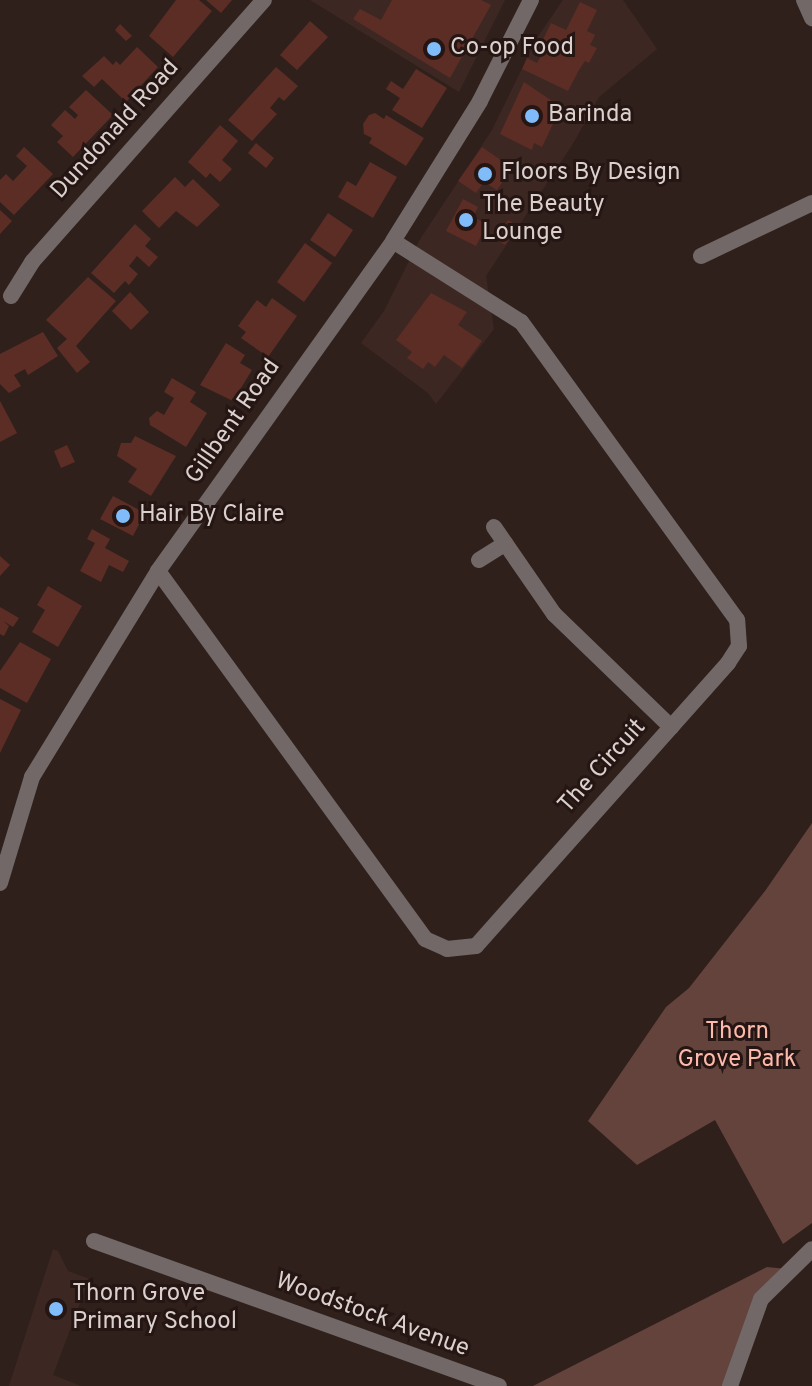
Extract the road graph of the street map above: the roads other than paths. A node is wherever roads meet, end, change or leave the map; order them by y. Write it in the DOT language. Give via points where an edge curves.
graph roads {
  1 [pos="264,0"];
  2 [pos="531,0"];
  3 [pos="804,0"];
  4 [pos="812,18"];
  5 [pos="812,203"];
  6 [pos="393,241"];
  7 [pos="701,256"];
  8 [pos="11,296"];
  9 [pos="494,527"];
  10 [pos="505,544"];
  11 [pos="479,560"];
  12 [pos="158,571"];
  13 [pos="671,727"];
  14 [pos="0,883"];
  15 [pos="94,1241"];
  16 [pos="812,1249"];
  17 [pos="499,1386"];
  18 [pos="730,1386"];
  1 -- 8 [label="street, Dundonald Road" via="32,262"];
  2 -- 6 [label="street, Gillbent Road" via="480,101"];
  3 -- 4 [label="street"];
  5 -- 7 [label="street"];
  6 -- 12 [label="street, Gillbent Road"];
  6 -- 13 [label="street, The Circuit" via="521,322 737,620 739,646"];
  9 -- 10 [label="street"];
  10 -- 11 [label="street"];
  10 -- 13 [label="street" via="554,614"];
  12 -- 13 [label="street, The Circuit" via="425,939 447,949 476,946"];
  12 -- 14 [label="street, Gillbent Road" via="32,777"];
  15 -- 17 [label="street, Woodstock Avenue"];
  16 -- 18 [label="street" via="761,1299"];
}
